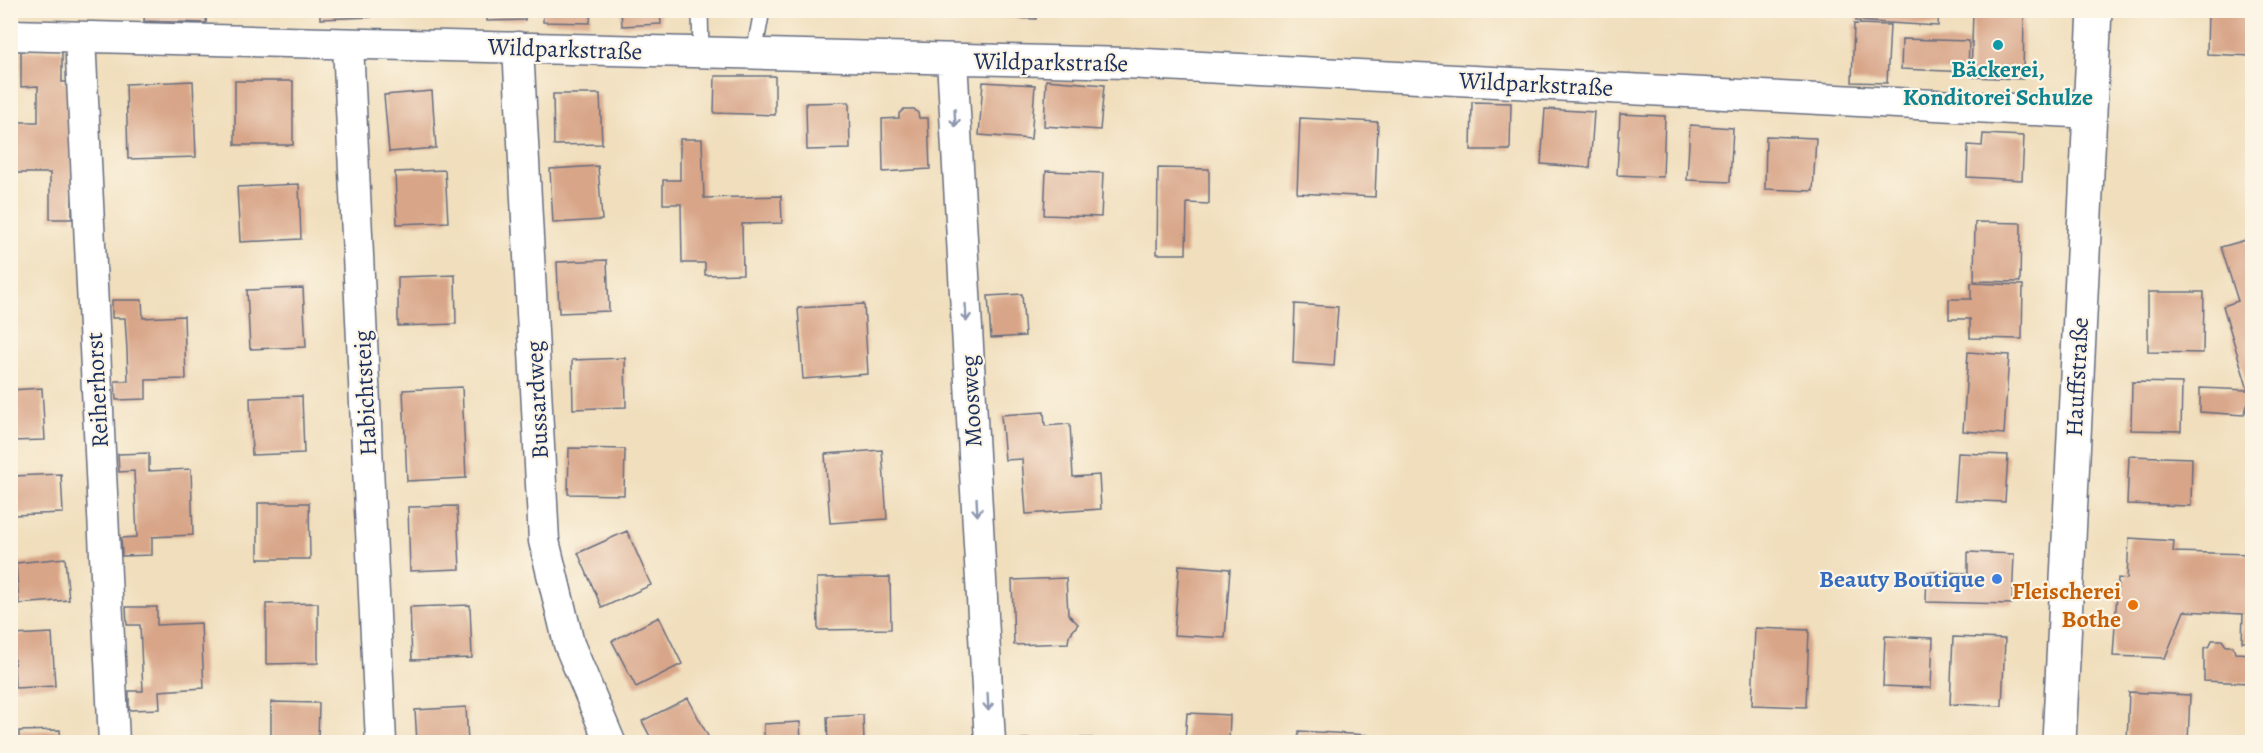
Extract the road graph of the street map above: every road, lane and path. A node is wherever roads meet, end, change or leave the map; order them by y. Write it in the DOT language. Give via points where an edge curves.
graph roads {
  1 [pos="700,10"];
  2 [pos="762,10"];
  3 [pos="2095,10"];
  4 [pos="10,35"];
  5 [pos="80,37"];
  6 [pos="348,44"];
  7 [pos="518,47"];
  8 [pos="701,53"];
  9 [pos="754,54"];
  10 [pos="952,59"];
  11 [pos="2091,113"];
  12 [pos="114,742"];
  13 [pos="381,742"];
  14 [pos="610,742"];
  15 [pos="990,742"];
  16 [pos="2059,742"];
  1 -- 8 [label="lane"];
  2 -- 9 [label="lane"];
  3 -- 11 [label="main road, Hauffstraße"];
  4 -- 5 [label="street, Wildparkstraße"];
  5 -- 6 [label="street, Wildparkstraße"];
  5 -- 12 [label="street, Reiherhorst"];
  6 -- 7 [label="street, Wildparkstraße"];
  6 -- 13 [label="street, Habichtsteig"];
  7 -- 8 [label="street, Wildparkstraße"];
  7 -- 14 [label="street, Bussardweg" via="544,542 569,645"];
  8 -- 9 [label="street, Wildparkstraße"];
  9 -- 10 [label="street, Wildparkstraße"];
  10 -- 11 [label="street, Wildparkstraße" via="1126,63"];
  10 -- 15 [label="street, Moosweg, one-way"];
  11 -- 16 [label="main road, Hauffstraße"];
}
